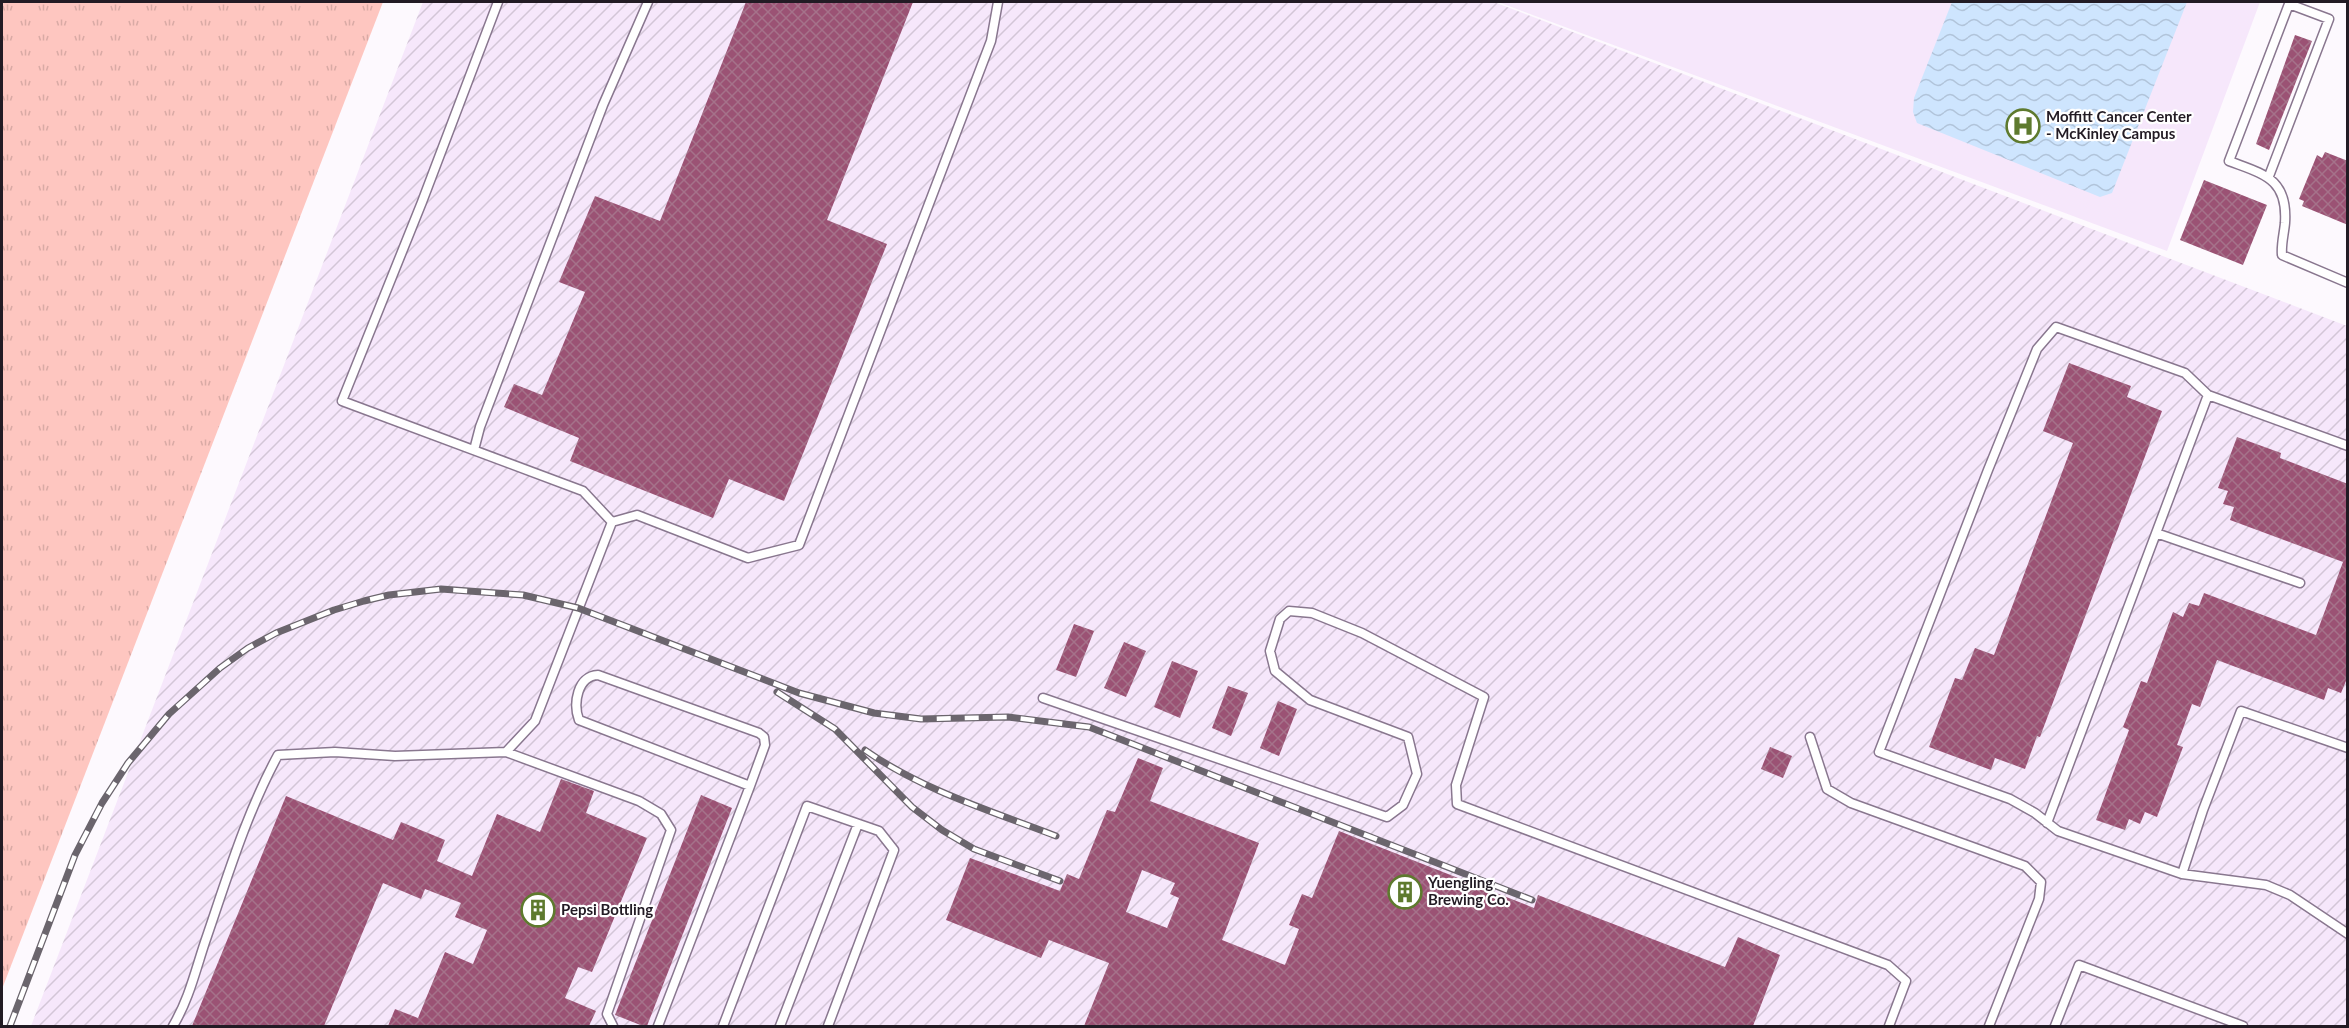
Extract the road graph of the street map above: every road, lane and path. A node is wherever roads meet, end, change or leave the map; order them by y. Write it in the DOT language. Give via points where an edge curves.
graph roads {
  1 [pos="498,2"];
  2 [pos="648,2"];
  3 [pos="998,2"];
  4 [pos="2269,176"];
  5 [pos="2348,283"];
  6 [pos="2208,395"];
  7 [pos="2348,446"];
  8 [pos="474,450"];
  9 [pos="612,522"];
  10 [pos="2156,533"];
  11 [pos="2300,584"];
  12 [pos="1043,698"];
  13 [pos="1810,737"];
  14 [pos="2348,748"];
  15 [pos="506,752"];
  16 [pos="750,786"];
  17 [pos="2047,823"];
  18 [pos="858,824"];
  19 [pos="2182,874"];
  20 [pos="2348,934"];
  21 [pos="172,1026"];
  22 [pos="613,1026"];
  23 [pos="658,1026"];
  24 [pos="723,1026"];
  25 [pos="780,1026"];
  26 [pos="828,1026"];
  27 [pos="1889,1026"];
  28 [pos="1989,1026"];
  29 [pos="2055,1026"];
  30 [pos="2242,1026"];
  1 -- 8 [label="lane" via="342,401"];
  2 -- 8 [label="lane" via="603,105"];
  3 -- 9 [label="lane" via="991,41 799,545 748,558 637,515"];
  4 -- 4 [label="lane" via="2229,160 2289,4 2329,19"];
  4 -- 5 [label="lane" via="2286,204 2282,255"];
  6 -- 7 [label="lane"];
  6 -- 10 [label="lane"];
  6 -- 17 [label="lane" via="2185,373 2056,327 2037,349 1879,752 2010,799"];
  8 -- 9 [label="lane" via="583,491"];
  9 -- 15 [label="lane" via="535,721"];
  10 -- 11 [label="lane"];
  10 -- 17 [label="lane"];
  12 -- 27 [label="lane" via="1387,817 1402,805 1417,774 1408,737 1310,700 1275,671 1270,651 1280,619 1289,611 1312,613 1362,633 1484,697 1456,785 1457,804 1888,965 1906,981"];
  13 -- 28 [label="lane" via="1827,789 1851,803 2025,866 2041,882 2039,899"];
  14 -- 19 [label="lane" via="2241,711"];
  15 -- 21 [label="lane" via="278,755 258,793 186,1005"];
  15 -- 22 [label="lane" via="639,801 661,814 671,830 607,1014"];
  16 -- 16 [label="lane" via="765,745 759,733 598,675 584,680 576,712 579,720"];
  16 -- 23 [label="lane"];
  17 -- 19 [label="lane" via="2058,831"];
  18 -- 24 [label="lane" via="807,806"];
  18 -- 25 [label="lane"];
  18 -- 26 [label="lane" via="879,831 894,850"];
  19 -- 20 [label="lane" via="2266,885 2290,895"];
  29 -- 30 [label="lane" via="2079,965"];
}
